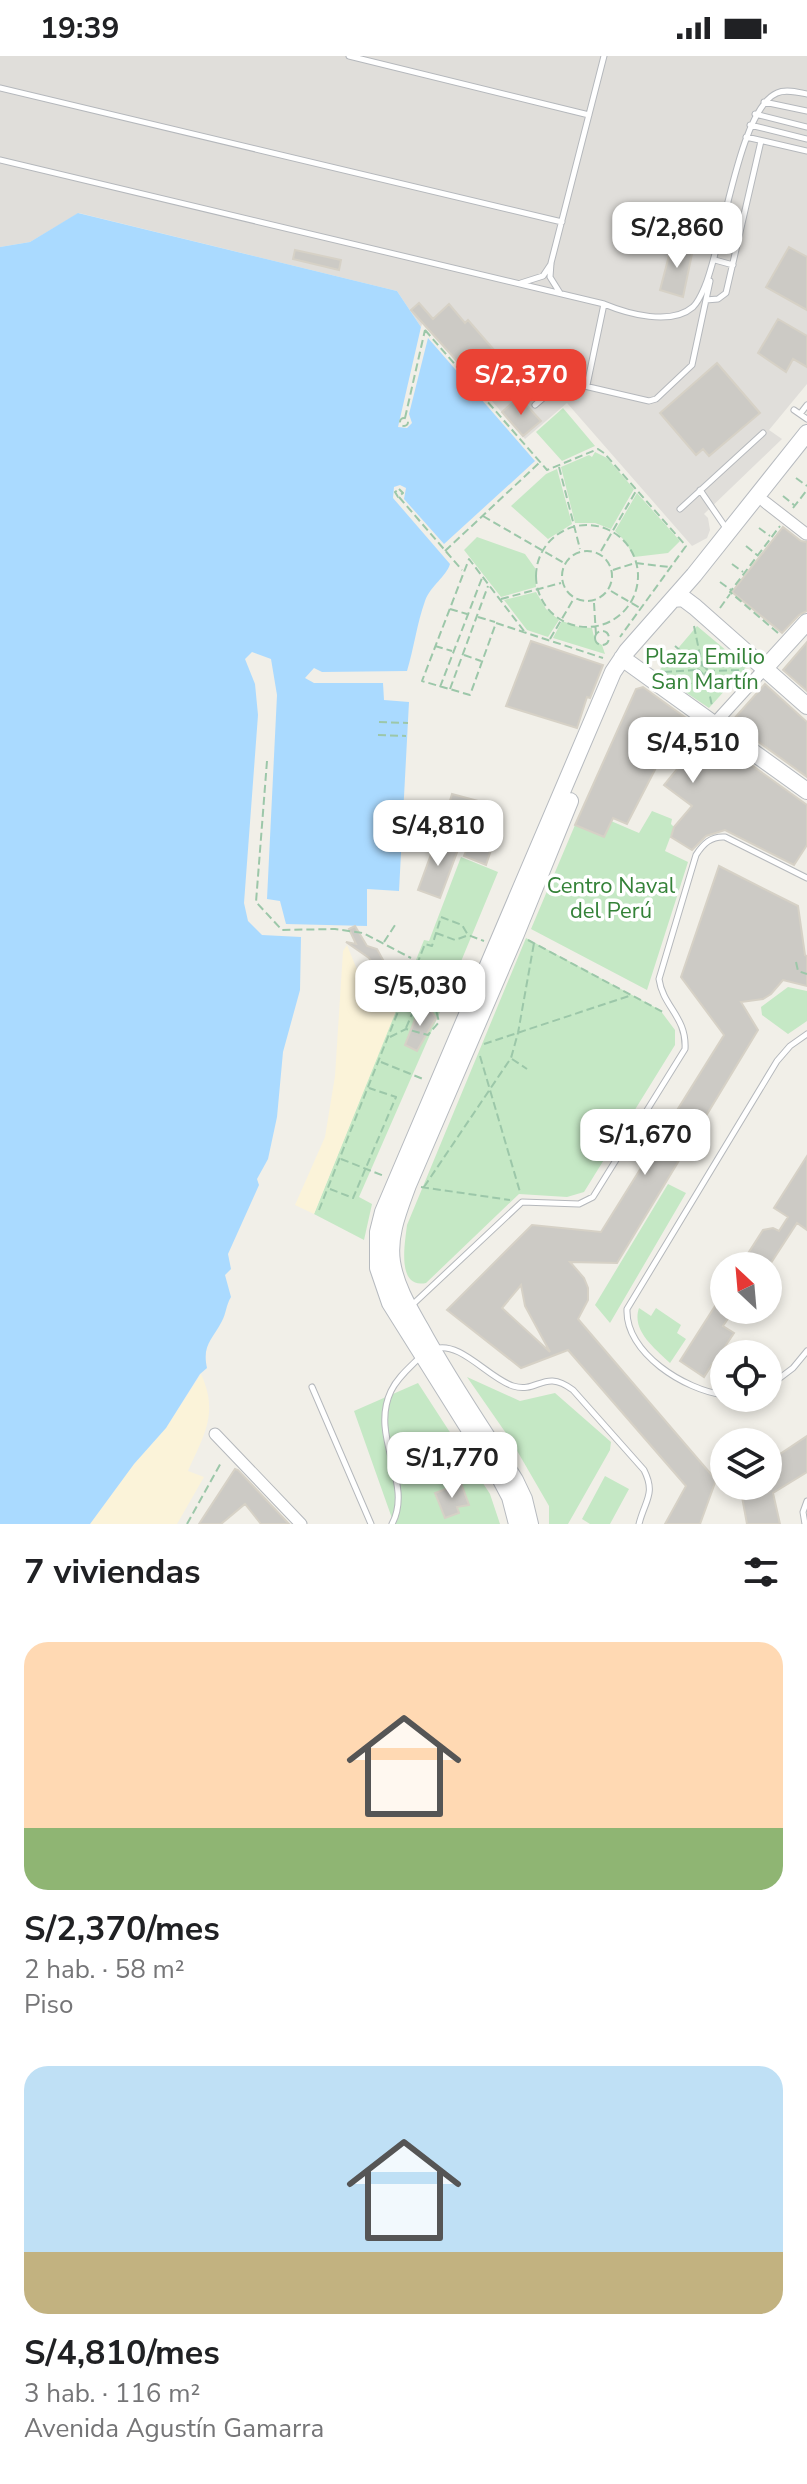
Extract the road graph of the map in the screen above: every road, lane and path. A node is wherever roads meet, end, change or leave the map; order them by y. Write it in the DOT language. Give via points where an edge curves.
graph roads {
  1 [pos="349,56"];
  2 [pos="603,56"];
  3 [pos="0,88"];
  4 [pos="807,94"];
  5 [pos="763,102"];
  6 [pos="807,111"];
  7 [pos="755,114"];
  8 [pos="589,115"];
  9 [pos="750,125"];
  10 [pos="807,127"];
  11 [pos="746,137"];
  12 [pos="807,139"];
  13 [pos="761,141"];
  14 [pos="807,151"];
  15 [pos="0,160"];
  16 [pos="562,222"];
  17 [pos="715,260"];
  18 [pos="551,263"];
  19 [pos="733,265"];
  20 [pos="713,268"];
  21 [pos="516,284"];
  22 [pos="561,294"];
  23 [pos="706,300"];
  24 [pos="604,304"];
  25 [pos="587,385"];
  26 [pos="535,405"];
  27 [pos="807,405"];
  28 [pos="794,410"];
  29 [pos="800,414"];
  30 [pos="405,418"];
  31 [pos="807,419"];
  32 [pos="763,433"];
  33 [pos="807,433"];
  34 [pos="807,448"];
  35 [pos="540,462"];
  36 [pos="559,465"];
  37 [pos="796,478"];
  38 [pos="807,488"];
  39 [pos="637,490"];
  40 [pos="700,490"];
  41 [pos="783,496"];
  42 [pos="399,497"];
  43 [pos="765,502"];
  44 [pos="795,506"];
  45 [pos="680,509"];
  46 [pos="482,516"];
  47 [pos="785,518"];
  48 [pos="574,525"];
  49 [pos="759,528"];
  50 [pos="613,531"];
  51 [pos="730,531"];
  52 [pos="806,534"];
  53 [pos="771,537"];
  54 [pos="746,546"];
  55 [pos="543,550"];
  56 [pos="580,550"];
  57 [pos="445,551"];
  58 [pos="600,553"];
  59 [pos="757,555"];
  60 [pos="564,563"];
  61 [pos="635,563"];
  62 [pos="732,564"];
  63 [pos="670,567"];
  64 [pos="463,570"];
  65 [pos="613,570"];
  66 [pos="744,573"];
  67 [pos="482,577"];
  68 [pos="720,582"];
  69 [pos="561,583"];
  70 [pos="488,585"];
  71 [pos="538,589"];
  72 [pos="610,590"];
  73 [pos="731,592"];
  74 [pos="500,599"];
  75 [pos="679,599"];
  76 [pos="574,600"];
  77 [pos="594,603"];
  78 [pos="630,603"];
  79 [pos="641,608"];
  80 [pos="448,609"];
  81 [pos="717,612"];
  82 [pos="468,614"];
  83 [pos="477,617"];
  84 [pos="561,620"];
  85 [pos="807,622"];
  86 [pos="496,623"];
  87 [pos="694,625"];
  88 [pos="594,627"];
  89 [pos="524,631"];
  90 [pos="596,636"];
  91 [pos="549,640"];
  92 [pos="609,640"];
  93 [pos="789,642"];
  94 [pos="723,644"];
  95 [pos="604,645"];
  96 [pos="434,646"];
  97 [pos="675,646"];
  98 [pos="454,652"];
  99 [pos="463,655"];
  100 [pos="482,661"];
  101 [pos="625,661"];
  102 [pos="765,668"];
  103 [pos="703,669"];
  104 [pos="747,670"];
  105 [pos="653,672"];
  106 [pos="440,687"];
  107 [pos="450,690"];
  108 [pos="682,693"];
  109 [pos="739,697"];
  110 [pos="807,706"];
  111 [pos="713,716"];
  112 [pos="379,722"];
  113 [pos="408,723"];
  114 [pos="378,735"];
  115 [pos="406,736"];
  116 [pos="267,761"];
  117 [pos="807,791"];
  118 [pos="807,878"];
  119 [pos="397,922"];
  120 [pos="436,933"];
  121 [pos="516,934"];
  122 [pos="468,935"];
  123 [pos="384,943"];
  124 [pos="534,943"];
  125 [pos="496,946"];
  126 [pos="411,958"];
  127 [pos="796,962"];
  128 [pos="807,974"];
  129 [pos="409,983"];
  130 [pos="632,995"];
  131 [pos="417,1002"];
  132 [pos="681,1021"];
  133 [pos="406,1029"];
  134 [pos="518,1033"];
  135 [pos="807,1034"];
  136 [pos="388,1037"];
  137 [pos="511,1058"];
  138 [pos="379,1062"];
  139 [pos="527,1069"];
  140 [pos="435,1084"];
  141 [pos="368,1088"];
  142 [pos="490,1089"];
  143 [pos="340,1158"];
  144 [pos="365,1168"];
  145 [pos="409,1185"];
  146 [pos="328,1188"];
  147 [pos="522,1202"];
  148 [pos="319,1210"];
  149 [pos="409,1308"];
  150 [pos="807,1351"];
  151 [pos="426,1353"];
  152 [pos="782,1376"];
  153 [pos="312,1387"];
  154 [pos="710,1394"];
  155 [pos="215,1434"];
  156 [pos="231,1451"];
  157 [pos="807,1501"];
  158 [pos="187,1524"];
  159 [pos="301,1524"];
  160 [pos="371,1524"];
  161 [pos="392,1524"];
  162 [pos="517,1524"];
  163 [pos="530,1524"];
  164 [pos="639,1524"];
  165 [pos="805,1524"];
  1 -- 8 [label="lane"];
  2 -- 8 [label="lane"];
  3 -- 16 [label="lane"];
  4 -- 5 [label="lane" via="778,92"];
  5 -- 6 [label="lane"];
  5 -- 7 [label="lane"];
  7 -- 9 [label="lane"];
  7 -- 10 [label="lane"];
  8 -- 16 [label="lane"];
  9 -- 11 [label="lane"];
  9 -- 12 [label="lane"];
  11 -- 13 [label="lane"];
  11 -- 17 [label="lane"];
  13 -- 14 [label="lane"];
  13 -- 19 [label="lane"];
  15 -- 21 [label="lane"];
  16 -- 18 [label="lane"];
  17 -- 19 [label="lane"];
  17 -- 20 [label="lane"];
  18 -- 21 [label="lane" via="543,276"];
  18 -- 22 [label="lane" via="550,277"];
  19 -- 23 [label="lane" via="726,293"];
  20 -- 23 [label="lane"];
  20 -- 24 [label="lane" via="697,303 680,314 651,315"];
  21 -- 22 [label="lane"];
  22 -- 24 [label="lane"];
  23 -- 25 [label="lane" via="692,365 656,399"];
  24 -- 25 [label="lane"];
  25 -- 26 [label="lane" via="563,381"];
  27 -- 29 [label="lane"];
  28 -- 29 [label="lane"];
  29 -- 31 [label="lane"];
  30 -- 35 [label="path" via="425,330"];
  32 -- 40 [label="lane"];
  33 -- 51 [label="main road"];
  34 -- 43 [label="main road"];
  35 -- 36 [label="path" via="547,470"];
  35 -- 46 [label="path"];
  36 -- 39 [label="path" via="598,449"];
  36 -- 48 [label="path"];
  37 -- 38 [label="path"];
  38 -- 44 [label="path"];
  39 -- 50 [label="path"];
  39 -- 63 [label="path" via="686,546"];
  40 -- 45 [label="lane"];
  40 -- 51 [label="lane"];
  41 -- 44 [label="path"];
  42 -- 57 [label="path"];
  43 -- 47 [label="street"];
  43 -- 75 [label="main road"];
  44 -- 47 [label="path"];
  46 -- 55 [label="path"];
  46 -- 57 [label="path"];
  47 -- 52 [label="street"];
  47 -- 53 [label="path"];
  48 -- 50 [label="path"];
  48 -- 55 [label="path" via="555,535"];
  48 -- 56 [label="path"];
  49 -- 53 [label="path"];
  50 -- 58 [label="path"];
  50 -- 61 [label="path"];
  51 -- 75 [label="main road"];
  53 -- 59 [label="path"];
  54 -- 59 [label="path"];
  55 -- 60 [label="path"];
  55 -- 71 [label="path"];
  56 -- 58 [label="path"];
  56 -- 60 [label="path"];
  57 -- 64 [label="path"];
  58 -- 65 [label="path"];
  59 -- 66 [label="path"];
  60 -- 69 [label="path"];
  61 -- 63 [label="path"];
  61 -- 65 [label="path"];
  61 -- 78 [label="path" via="637,585"];
  62 -- 66 [label="path"];
  63 -- 79 [label="path"];
  64 -- 67 [label="path" via="469,559"];
  64 -- 80 [label="path"];
  65 -- 72 [label="path"];
  66 -- 73 [label="path"];
  67 -- 70 [label="path"];
  67 -- 82 [label="path"];
  68 -- 73 [label="path"];
  69 -- 71 [label="path"];
  69 -- 76 [label="path"];
  70 -- 74 [label="path"];
  70 -- 83 [label="path"];
  71 -- 74 [label="path"];
  71 -- 84 [label="path" via="545,606"];
  72 -- 77 [label="path"];
  72 -- 78 [label="path"];
  73 -- 81 [label="path"];
  73 -- 93 [label="path"];
  74 -- 89 [label="path"];
  75 -- 101 [label="main road"];
  75 -- 102 [label="main road"];
  76 -- 77 [label="path"];
  76 -- 84 [label="path"];
  77 -- 88 [label="path"];
  78 -- 79 [label="path"];
  78 -- 88 [label="path" via="612,621"];
  79 -- 92 [label="path" via="615,643"];
  80 -- 82 [label="path"];
  80 -- 96 [label="path"];
  82 -- 98 [label="path"];
  83 -- 86 [label="path"];
  83 -- 99 [label="path"];
  84 -- 88 [label="path"];
  84 -- 91 [label="path"];
  85 -- 93 [label="main road"];
  86 -- 89 [label="path"];
  86 -- 100 [label="path"];
  87 -- 103 [label="path"];
  88 -- 90 [label="path"];
  89 -- 91 [label="path"];
  90 -- 92 [label="path" via="605,632"];
  90 -- 95 [label="path"];
  91 -- 95 [label="path" via="609,660"];
  92 -- 95 [label="path"];
  93 -- 102 [label="main road"];
  94 -- 103 [label="path"];
  96 -- 98 [label="path"];
  96 -- 106 [label="path" via="422,681"];
  97 -- 103 [label="path"];
  98 -- 106 [label="path"];
  99 -- 100 [label="path"];
  99 -- 107 [label="path"];
  100 -- 107 [label="path" via="470,695"];
  101 -- 111 [label="main road"];
  101 -- 121 [label="main road"];
  101 -- 125 [label="main road" via="595,711"];
  102 -- 109 [label="street"];
  102 -- 110 [label="main road"];
  103 -- 104 [label="path"];
  103 -- 105 [label="path"];
  103 -- 108 [label="path"];
  103 -- 109 [label="path"];
  103 -- 111 [label="path"];
  106 -- 107 [label="path"];
  109 -- 111 [label="street"];
  111 -- 117 [label="main road"];
  112 -- 113 [label="path"];
  114 -- 115 [label="path"];
  116 -- 123 [label="path" via="256,902 282,930 335,929"];
  118 -- 132 [label="lane" via="725,837 701,846 659,979"];
  119 -- 123 [label="path"];
  120 -- 122 [label="path" via="455,940"];
  120 -- 122 [label="path" via="441,917 462,925"];
  120 -- 129 [label="path" via="432,946 425,944"];
  121 -- 124 [label="path"];
  121 -- 145 [label="main road"];
  122 -- 125 [label="path"];
  123 -- 126 [label="path"];
  124 -- 130 [label="path"];
  124 -- 134 [label="path"];
  125 -- 140 [label="main road"];
  127 -- 128 [label="path" via="798,971"];
  129 -- 131 [label="path"];
  129 -- 136 [label="path"];
  130 -- 132 [label="path"];
  130 -- 134 [label="path"];
  131 -- 133 [label="path"];
  131 -- 133 [label="path" via="435,1006 439,1022 428,1035"];
  132 -- 147 [label="lane" via="685,1049 593,1197 579,1204"];
  133 -- 136 [label="path"];
  134 -- 137 [label="path"];
  134 -- 142 [label="path" via="477,1046"];
  135 -- 154 [label="lane" via="777,1061 627,1309 630,1332 657,1366"];
  136 -- 138 [label="path"];
  137 -- 139 [label="path"];
  137 -- 142 [label="path"];
  138 -- 140 [label="path"];
  138 -- 141 [label="path"];
  140 -- 145 [label="main road"];
  141 -- 143 [label="path"];
  141 -- 144 [label="path" via="396,1097"];
  142 -- 145 [label="path"];
  142 -- 147 [label="path"];
  143 -- 144 [label="path"];
  143 -- 146 [label="path"];
  144 -- 145 [label="path"];
  144 -- 146 [label="path" via="353,1198"];
  145 -- 147 [label="path"];
  145 -- 149 [label="main road" via="392,1245 395,1277"];
  145 -- 151 [label="main road" via="378,1232 378,1268 390,1303"];
  146 -- 148 [label="path"];
  147 -- 149 [label="lane"];
  149 -- 151 [label="main road"];
  150 -- 152 [label="lane"];
  151 -- 161 [label="lane" via="403,1373 387,1406 386,1444 399,1511"];
  151 -- 162 [label="main road" via="501,1480"];
  151 -- 163 [label="main road" via="515,1480"];
  151 -- 164 [label="lane" via="451,1347 513,1386 550,1380 573,1390 650,1482"];
  153 -- 160 [label="lane"];
  155 -- 156 [label="street"];
  156 -- 158 [label="path"];
  156 -- 159 [label="street"];
  157 -- 165 [label="lane"];
}
